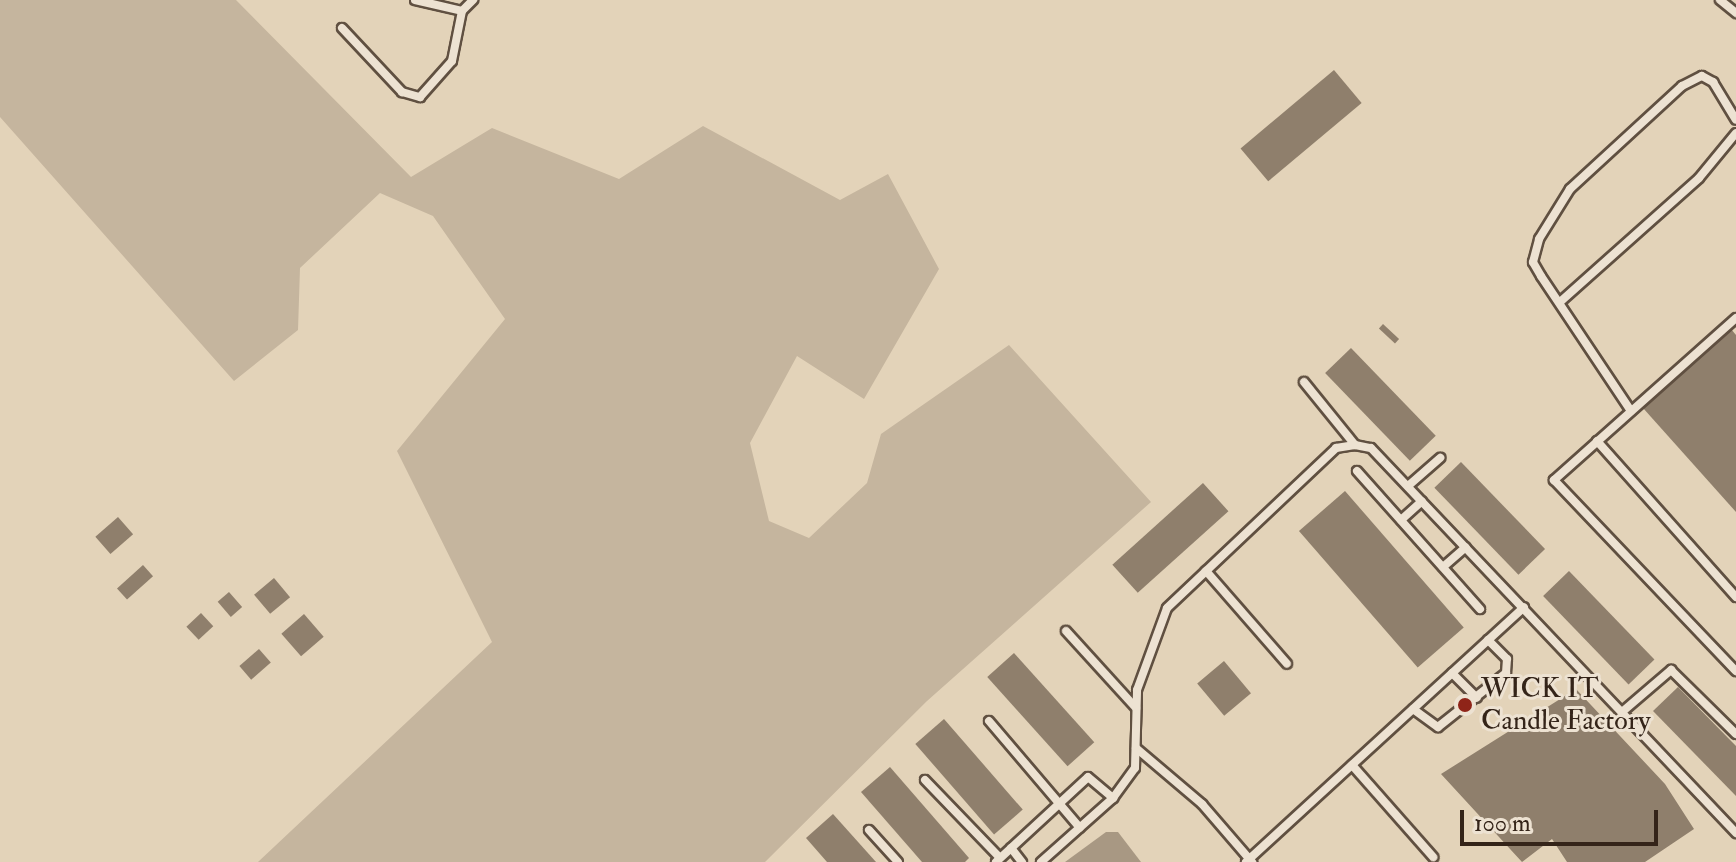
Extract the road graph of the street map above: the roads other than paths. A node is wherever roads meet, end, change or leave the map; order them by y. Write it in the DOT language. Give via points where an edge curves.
graph roads {
  1 [pos="415,0"];
  2 [pos="473,0"];
  3 [pos="1720,0"];
  4 [pos="462,11"];
  5 [pos="1736,13"];
  6 [pos="342,28"];
  7 [pos="1736,120"];
  8 [pos="1736,133"];
  9 [pos="1560,302"];
  10 [pos="1736,318"];
  11 [pos="1304,382"];
  12 [pos="1631,411"];
  13 [pos="1597,441"];
  14 [pos="1355,445"];
  15 [pos="1440,458"];
  16 [pos="1357,471"];
  17 [pos="1408,486"];
  18 [pos="1422,501"];
  19 [pos="1401,520"];
  20 [pos="1466,547"];
  21 [pos="1443,567"];
  22 [pos="1206,571"];
  23 [pos="1736,597"];
  24 [pos="1524,607"];
  25 [pos="1480,609"];
  26 [pos="1066,631"];
  27 [pos="1488,640"];
  28 [pos="1287,664"];
  29 [pos="1736,671"];
  30 [pos="1452,673"];
  31 [pos="1477,698"];
  32 [pos="1136,708"];
  33 [pos="1413,709"];
  34 [pos="1622,712"];
  35 [pos="989,721"];
  36 [pos="1736,734"];
  37 [pos="1136,748"];
  38 [pos="1352,765"];
  39 [pos="925,780"];
  40 [pos="1113,798"];
  41 [pos="1060,804"];
  42 [pos="1080,828"];
  43 [pos="869,830"];
  44 [pos="1736,833"];
  45 [pos="1011,848"];
  46 [pos="1433,857"];
  47 [pos="998,860"];
  48 [pos="1249,861"];
  49 [pos="898,862"];
  50 [pos="1022,862"];
  51 [pos="1041,862"];
  1 -- 4 [label="lane"];
  2 -- 4 [label="lane"];
  3 -- 5 [label="lane"];
  4 -- 6 [label="lane" via="452,61 435,86 409,99"];
  7 -- 9 [label="lane" via="1702,76 1662,101 1570,189 1533,262"];
  8 -- 9 [label="lane" via="1699,178"];
  9 -- 12 [label="lane" via="1595,367"];
  10 -- 12 [label="lane"];
  11 -- 14 [label="lane"];
  12 -- 13 [label="lane"];
  13 -- 23 [label="lane"];
  13 -- 29 [label="lane" via="1554,480"];
  14 -- 17 [label="lane" via="1371,448"];
  14 -- 22 [label="lane" via="1336,448"];
  15 -- 17 [label="lane"];
  16 -- 19 [label="lane"];
  17 -- 18 [label="lane"];
  18 -- 19 [label="lane"];
  18 -- 20 [label="lane"];
  19 -- 21 [label="lane"];
  20 -- 21 [label="lane"];
  20 -- 24 [label="lane"];
  21 -- 25 [label="lane"];
  22 -- 28 [label="lane"];
  22 -- 32 [label="lane" via="1153,632"];
  24 -- 27 [label="lane"];
  24 -- 34 [label="lane"];
  26 -- 32 [label="lane"];
  27 -- 30 [label="lane"];
  27 -- 31 [label="lane" via="1508,668"];
  30 -- 31 [label="lane"];
  30 -- 33 [label="lane"];
  31 -- 33 [label="lane" via="1432,728"];
  32 -- 37 [label="lane"];
  33 -- 38 [label="lane"];
  34 -- 36 [label="lane" via="1671,670"];
  34 -- 44 [label="lane"];
  35 -- 41 [label="lane"];
  37 -- 40 [label="lane" via="1135,768"];
  37 -- 48 [label="lane" via="1202,804"];
  38 -- 46 [label="lane"];
  38 -- 48 [label="lane"];
  39 -- 47 [label="lane"];
  40 -- 41 [label="lane" via="1088,777"];
  40 -- 42 [label="lane"];
  41 -- 42 [label="lane"];
  41 -- 45 [label="lane"];
  42 -- 51 [label="lane"];
  43 -- 49 [label="lane"];
  45 -- 47 [label="lane"];
  45 -- 50 [label="lane"];
}
